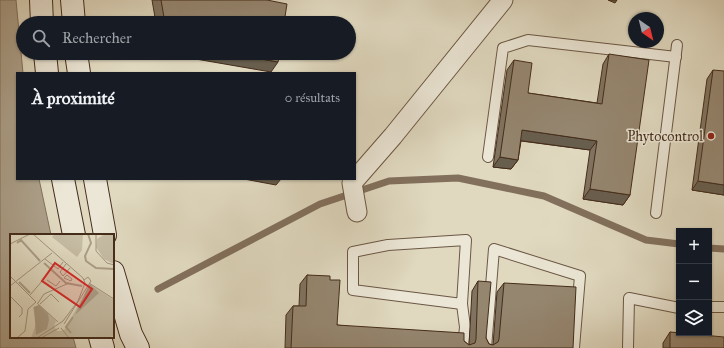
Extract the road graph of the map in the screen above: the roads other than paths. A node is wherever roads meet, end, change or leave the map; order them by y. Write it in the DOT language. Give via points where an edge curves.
graph roads {
  1 [pos="41,0"];
  2 [pos="72,0"];
  3 [pos="503,0"];
  4 [pos="42,16"];
  5 [pos="73,16"];
  6 [pos="677,45"];
  7 [pos="676,57"];
  8 [pos="46,60"];
  9 [pos="77,60"];
  10 [pos="47,72"];
  11 [pos="78,72"];
  12 [pos="488,156"];
  13 [pos="356,178"];
  14 [pos="63,180"];
  15 [pos="95,180"];
  16 [pos="355,180"];
  17 [pos="357,212"];
  18 [pos="656,213"];
  19 [pos="74,234"];
  20 [pos="105,234"];
  21 [pos="114,275"];
  22 [pos="462,304"];
  23 [pos="676,307"];
  24 [pos="712,307"];
  25 [pos="724,307"];
  26 [pos="100,338"];
  27 [pos="102,348"];
  28 [pos="138,348"];
  29 [pos="463,348"];
  30 [pos="486,348"];
  31 [pos="574,348"];
  32 [pos="628,348"];
  1 -- 4 [label="street"];
  2 -- 5 [label="street"];
  3 -- 13 [label="street"];
  6 -- 7 [label="lane"];
  7 -- 12 [label="lane" via="528,40 503,48"];
  7 -- 18 [label="lane"];
  8 -- 10 [label="street"];
  9 -- 11 [label="street"];
  14 -- 19 [label="street"];
  15 -- 20 [label="street"];
  16 -- 17 [label="street" via="352,183"];
  21 -- 28 [label="street" via="131,334"];
  22 -- 22 [label="lane" via="466,240 388,245 353,252 353,290"];
  22 -- 29 [label="lane" via="465,327"];
  23 -- 32 [label="lane" via="629,298"];
  24 -- 25 [label="lane"];
  26 -- 27 [label="street"];
  30 -- 31 [label="lane" via="494,249 580,276"];
}
